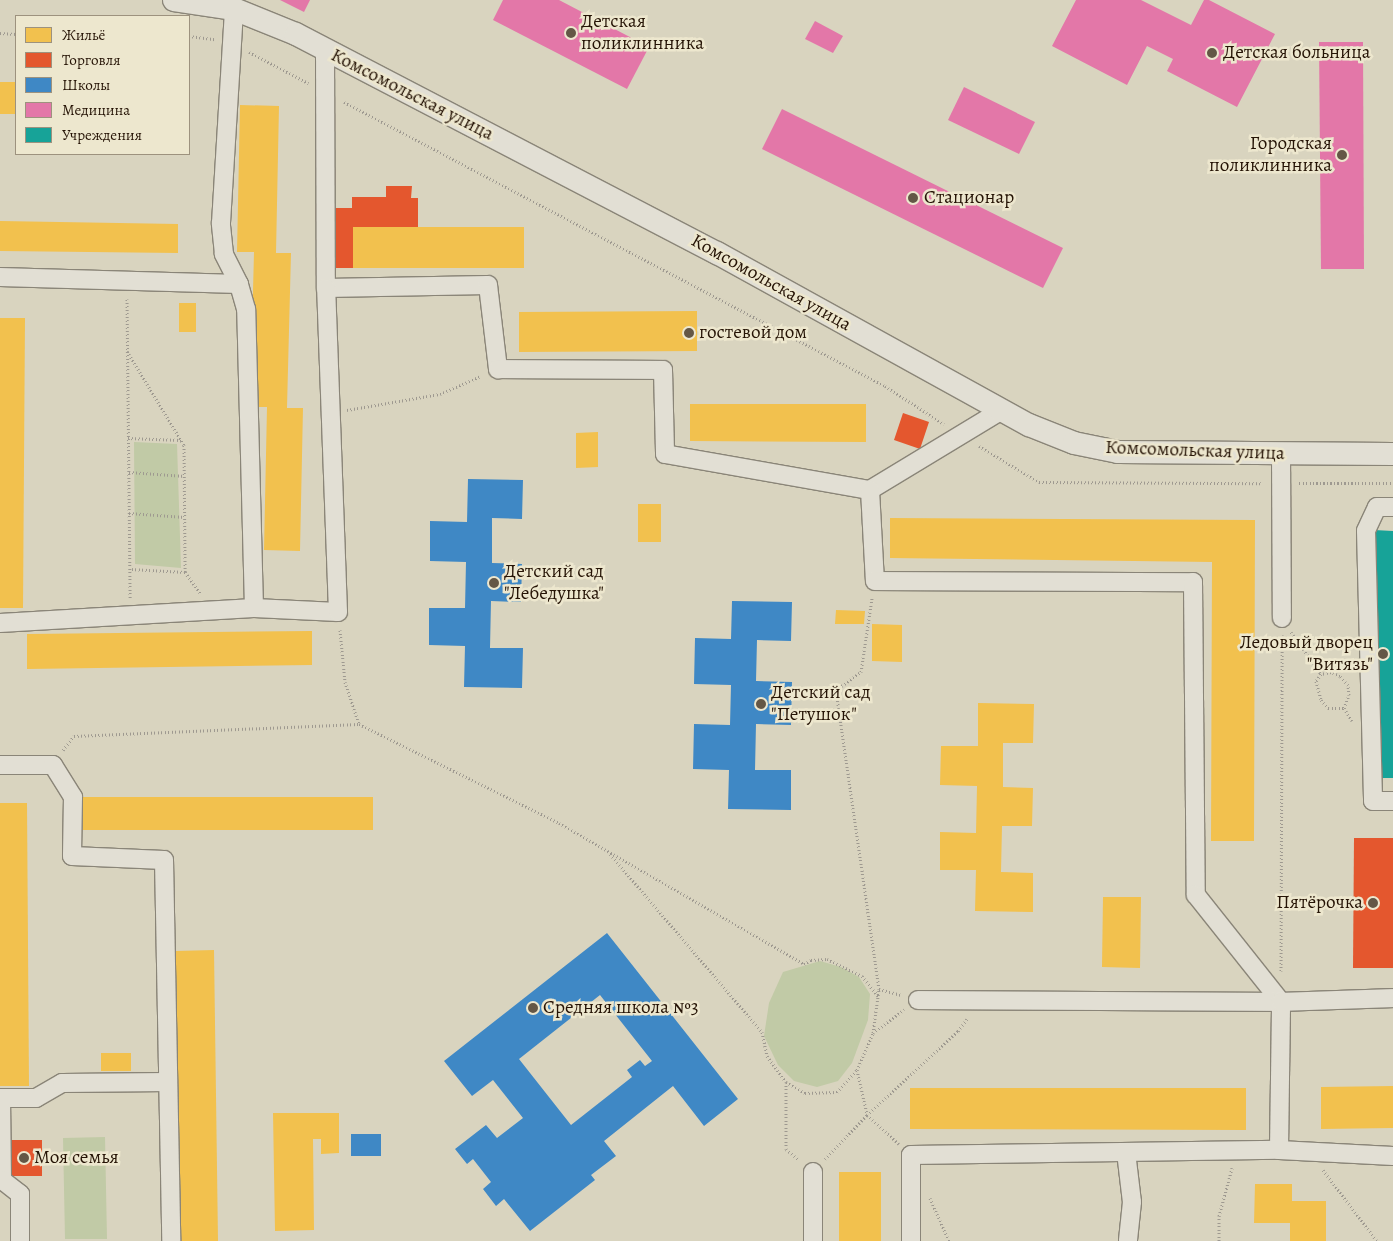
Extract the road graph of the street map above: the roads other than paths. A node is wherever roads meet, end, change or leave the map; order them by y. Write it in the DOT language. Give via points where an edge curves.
graph roads {
  1 [pos="174,0"];
  2 [pos="234,9"];
  3 [pos="325,50"];
  4 [pos="0,277"];
  5 [pos="239,284"];
  6 [pos="326,288"];
  7 [pos="1002,410"];
  8 [pos="1281,453"];
  9 [pos="1393,454"];
  10 [pos="870,490"];
  11 [pos="1393,507"];
  12 [pos="254,608"];
  13 [pos="1282,618"];
  14 [pos="0,622"];
  15 [pos="0,765"];
  16 [pos="1393,801"];
  17 [pos="1393,998"];
  18 [pos="918,1000"];
  19 [pos="1281,1002"];
  20 [pos="168,1082"];
  21 [pos="0,1098"];
  22 [pos="1279,1150"];
  23 [pos="1126,1152"];
  24 [pos="1393,1156"];
  25 [pos="813,1172"];
  26 [pos="20,1241"];
  27 [pos="171,1241"];
  28 [pos="813,1241"];
  29 [pos="911,1241"];
  30 [pos="1128,1241"];
  1 -- 2 [label="street, Комсомольская улица"];
  2 -- 3 [label="street, Комсомольская улица"];
  2 -- 5 [label="street" via="221,223 224,254"];
  3 -- 6 [label="street"];
  3 -- 7 [label="street, Комсомольская улица" via="717,253"];
  4 -- 5 [label="street"];
  5 -- 12 [label="street" via="246,309"];
  6 -- 10 [label="street" via="488,285 498,369 663,370 665,454"];
  6 -- 12 [label="street" via="338,612"];
  7 -- 8 [label="street, Комсомольская улица" via="1074,443 1118,452"];
  7 -- 10 [label="street"];
  8 -- 9 [label="street, Комсомольская улица"];
  8 -- 13 [label="street"];
  10 -- 19 [label="street" via="875,581 1193,582 1196,895"];
  11 -- 16 [label="street" via="1377,507 1366,531 1373,801"];
  12 -- 14 [label="street"];
  15 -- 20 [label="street" via="53,765 73,797 72,856 164,860"];
  17 -- 19 [label="street"];
  18 -- 19 [label="street"];
  19 -- 22 [label="street"];
  20 -- 21 [label="street" via="62,1083 36,1098"];
  20 -- 27 [label="street"];
  21 -- 26 [label="street" via="2,1180 20,1194"];
  22 -- 23 [label="street"];
  22 -- 24 [label="street"];
  23 -- 29 [label="street" via="911,1155"];
  23 -- 30 [label="street" via="1132,1202"];
  25 -- 28 [label="street"];
}
